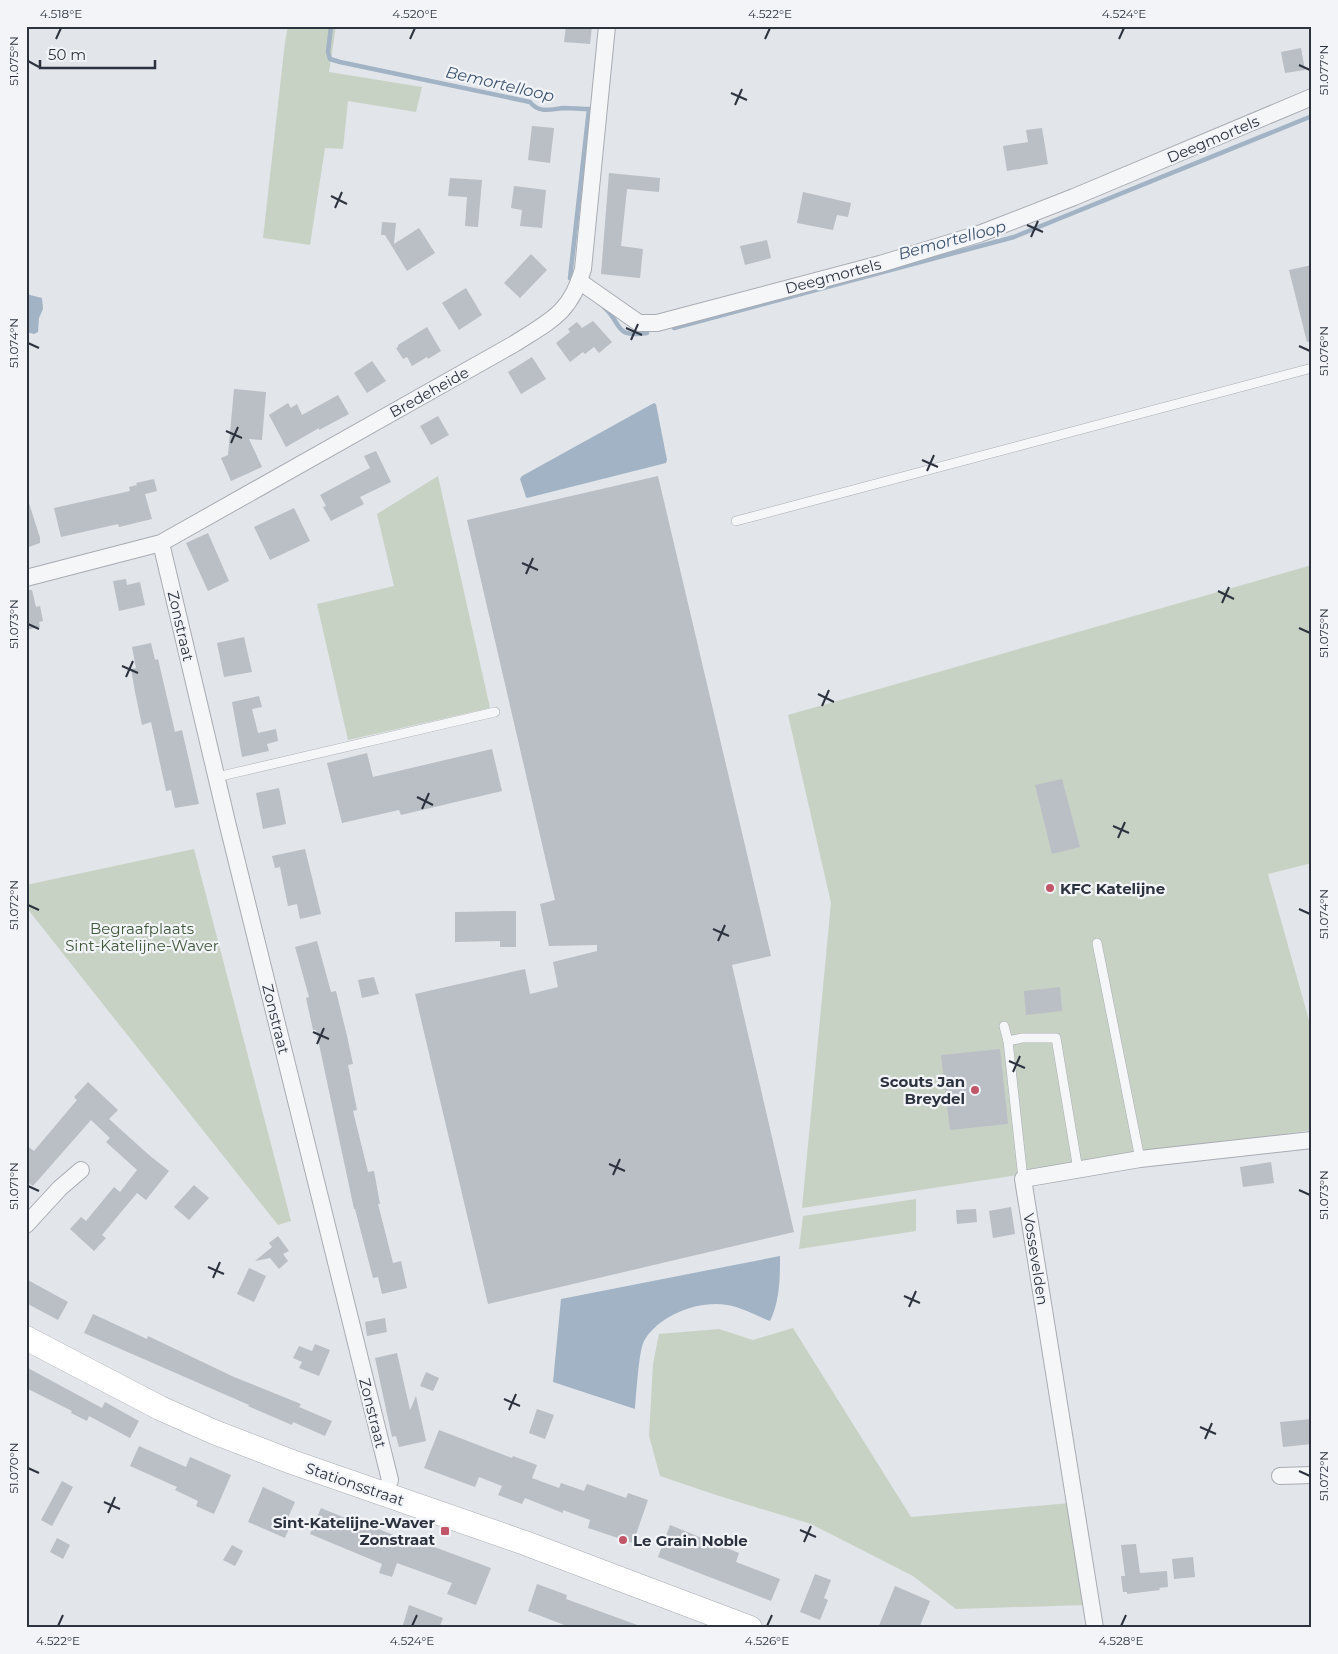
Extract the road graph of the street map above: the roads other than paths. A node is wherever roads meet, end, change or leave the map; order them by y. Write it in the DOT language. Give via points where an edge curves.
graph roads {
  1 [pos="607,26"];
  2 [pos="1312,97"];
  3 [pos="579,281"];
  4 [pos="1312,368"];
  5 [pos="736,521"];
  6 [pos="161,543"];
  7 [pos="26,578"];
  8 [pos="495,712"];
  9 [pos="217,777"];
  10 [pos="1097,943"];
  11 [pos="1004,1026"];
  12 [pos="1008,1041"];
  13 [pos="1312,1140"];
  14 [pos="1140,1159"];
  15 [pos="81,1170"];
  16 [pos="1078,1170"];
  17 [pos="1023,1179"];
  18 [pos="26,1225"];
  19 [pos="26,1338"];
  20 [pos="1312,1475"];
  21 [pos="1280,1476"];
  22 [pos="384,1495"];
  23 [pos="750,1628"];
  24 [pos="1095,1628"];
  1 -- 3 [label="street, Bredeheide" via="583,269"];
  2 -- 3 [label="street, Deegmortels" via="980,234 657,323 639,323"];
  3 -- 6 [label="street, Bredeheide" via="574,296 558,316 514,344"];
  4 -- 5 [label="lane"];
  6 -- 7 [label="street, Bredeheide"];
  6 -- 9 [label="street, Zonstraat"];
  8 -- 9 [label="lane"];
  9 -- 22 [label="street, Zonstraat" via="390,1480"];
  10 -- 14 [label="lane"];
  11 -- 12 [label="lane"];
  12 -- 16 [label="lane" via="1056,1038"];
  12 -- 17 [label="lane"];
  13 -- 14 [label="street"];
  14 -- 16 [label="street"];
  15 -- 18 [label="street"];
  16 -- 17 [label="street"];
  17 -- 24 [label="street, Vossevelden"];
  19 -- 22 [label="street, Stationsstraat" via="160,1408 214,1432"];
  20 -- 21 [label="street"];
  22 -- 23 [label="street, Stationsstraat"];
}
